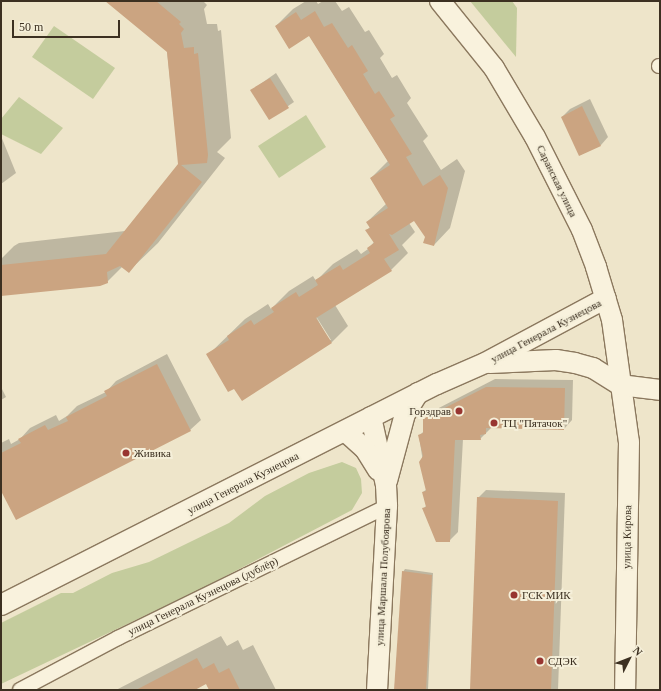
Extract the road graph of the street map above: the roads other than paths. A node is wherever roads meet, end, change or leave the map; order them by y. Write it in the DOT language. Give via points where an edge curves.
graph roads {
  1 [pos="440,1"];
  2 [pos="606,298"];
  3 [pos="485,363"];
  4 [pos="620,385"];
  5 [pos="660,390"];
  6 [pos="418,394"];
  7 [pos="371,417"];
  8 [pos="345,431"];
  9 [pos="386,485"];
  10 [pos="387,506"];
  11 [pos="1,605"];
  12 [pos="20,690"];
  13 [pos="377,690"];
  14 [pos="625,690"];
  1 -- 2 [label="main road, Саранская улица" via="494,68 535,137 582,230"];
  2 -- 3 [label="main road, улица Генерала Кузнецова"];
  2 -- 4 [label="main road, Саранская улица" via="612,320"];
  3 -- 4 [label="main road, улица Генерала Кузнецова" via="556,360 592,368"];
  3 -- 6 [label="main road, улица Генерала Кузнецова"];
  4 -- 5 [label="main road"];
  4 -- 14 [label="main road, улица Кирова" via="629,442"];
  6 -- 7 [label="main road, улица Генерала Кузнецова"];
  6 -- 9 [label="main road" via="403,420"];
  7 -- 8 [label="main road, улица Генерала Кузнецова"];
  7 -- 9 [label="main road, улица Маршала Полубоярова"];
  8 -- 9 [label="main road" via="365,449"];
  8 -- 11 [label="main road, улица Генерала Кузнецова"];
  9 -- 10 [label="main road, улица Маршала Полубоярова"];
  10 -- 12 [label="street, улица Генерала Кузнецова (дублёр)" via="110,642"];
  10 -- 13 [label="main road, улица Маршала Полубоярова"];
}
